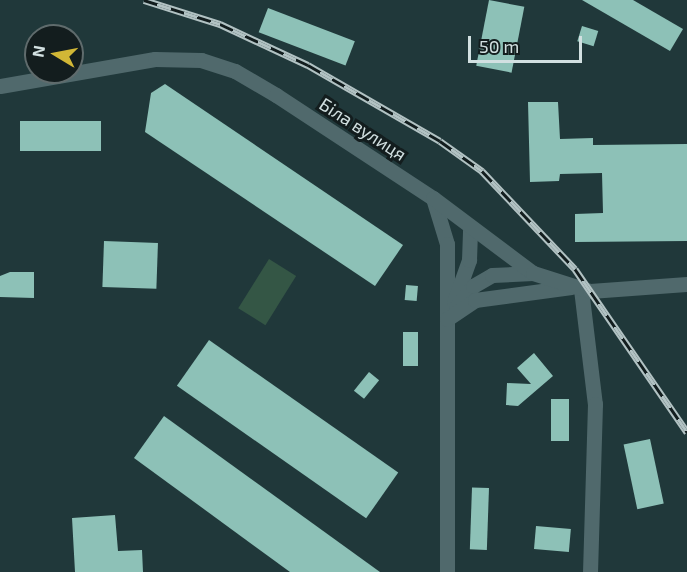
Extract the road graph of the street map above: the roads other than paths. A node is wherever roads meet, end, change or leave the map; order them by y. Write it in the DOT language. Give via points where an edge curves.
graph roads {
  1 [pos="0,86"];
  2 [pos="433,198"];
  3 [pos="470,228"];
  4 [pos="533,273"];
  5 [pos="687,284"];
  6 [pos="576,288"];
  7 [pos="447,319"];
  8 [pos="447,572"];
  9 [pos="590,572"];
  1 -- 2 [label="street, Біла вулиця" via="155,59 201,60 255,83"];
  2 -- 3 [label="street, Біла вулиця"];
  2 -- 7 [label="street" via="447,244"];
  3 -- 4 [label="street, Біла вулиця"];
  3 -- 7 [label="street" via="469,260"];
  4 -- 6 [label="street, Біла вулиця"];
  4 -- 7 [label="street" via="492,275 473,286"];
  5 -- 6 [label="street, Біла вулиця"];
  6 -- 7 [label="street" via="475,300"];
  6 -- 9 [label="street" via="595,404"];
  7 -- 8 [label="street"];
}
